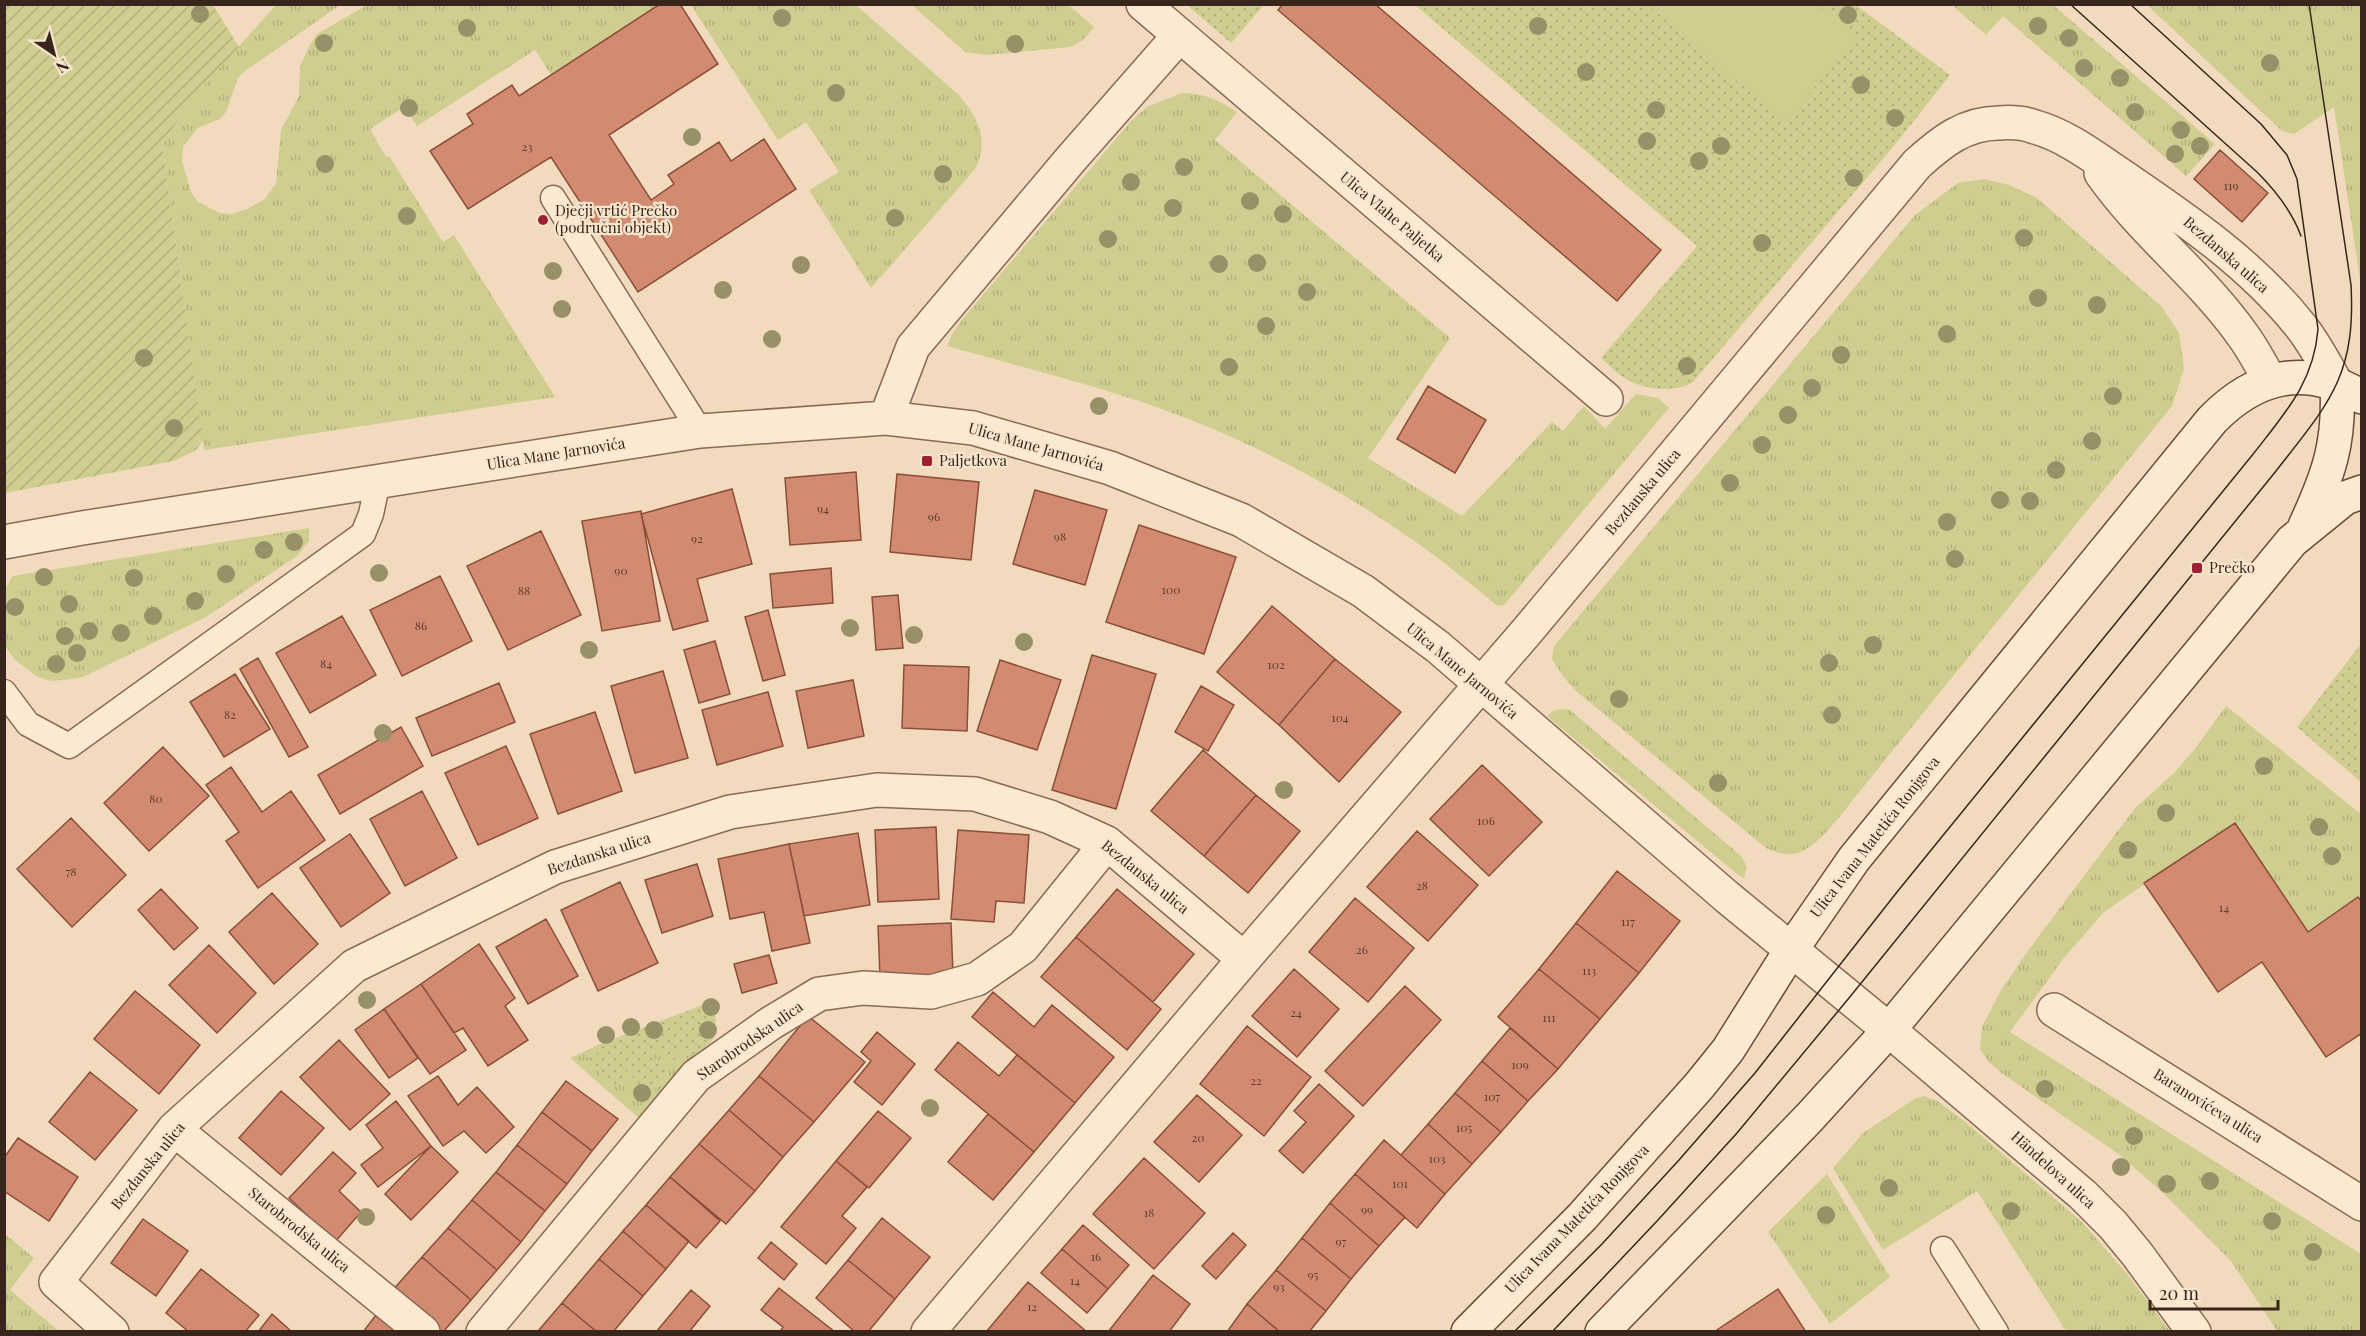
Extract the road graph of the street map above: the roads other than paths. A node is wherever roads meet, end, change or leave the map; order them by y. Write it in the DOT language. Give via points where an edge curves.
graph roads {
  1 [pos="1143,4"];
  2 [pos="1179,36"];
  3 [pos="2086,152"];
  4 [pos="553,198"];
  5 [pos="2270,381"];
  6 [pos="2349,391"];
  7 [pos="1606,399"];
  8 [pos="886,418"];
  9 [pos="700,431"];
  10 [pos="378,481"];
  11 [pos="2361,492"];
  12 [pos="2303,530"];
  13 [pos="4,542"];
  14 [pos="1480,684"];
  15 [pos="4,692"];
  16 [pos="1107,843"];
  17 [pos="1791,950"];
  18 [pos="1244,959"];
  19 [pos="2054,1010"];
  20 [pos="1889,1030"];
  21 [pos="174,1129"];
  22 [pos="2361,1204"];
  23 [pos="1943,1249"];
  24 [pos="112,1332"];
  25 [pos="423,1332"];
  26 [pos="483,1332"];
  27 [pos="928,1332"];
  28 [pos="1468,1332"];
  29 [pos="1602,1332"];
  30 [pos="1996,1332"];
  31 [pos="2194,1332"];
  1 -- 2 [label="street, Ulica Vlahe Paljetka"];
  2 -- 7 [label="street, Ulica Vlahe Paljetka"];
  2 -- 8 [label="street" via="913,347"];
  3 -- 5 [label="street, Bezdanska ulica" via="2131,212 2244,336"];
  3 -- 6 [label="street, Bezdanska ulica" via="2196,226 2236,261 2299,324"];
  3 -- 14 [label="street, Bezdanska ulica" via="2036,127 1997,122 1972,126 1935,148 1917,164"];
  4 -- 9 [label="lane"];
  5 -- 6 [label="street" via="2307,378"];
  5 -- 17 [label="street, Ulica Ivana Matetića Ronjgova" via="2228,404 2212,420 1872,836"];
  6 -- 12 [label="street" via="2329,471"];
  8 -- 9 [label="street, Ulica Mane Jarnovića"];
  8 -- 14 [label="street, Ulica Mane Jarnovića" via="982,430 1110,468 1241,520 1363,591"];
  9 -- 10 [label="street, Ulica Mane Jarnovića"];
  10 -- 13 [label="street, Ulica Mane Jarnovića"];
  10 -- 15 [label="lane" via="363,534 69,746 28,724"];
  11 -- 12 [label="street" via="2345,498"];
  12 -- 20 [label="street"];
  14 -- 17 [label="street, Ulica Mane Jarnovića"];
  14 -- 18 [label="street, Bezdanska ulica"];
  16 -- 18 [label="street, Bezdanska ulica"];
  16 -- 21 [label="street, Bezdanska ulica" via="1050,817 975,794 878,790 730,812 555,867 354,966"];
  16 -- 26 [label="street, Starobrodska ulica" via="1023,947 977,979 931,992 863,987 819,994 696,1076"];
  17 -- 20 [label="street, Ulica Mane Jarnovića"];
  17 -- 28 [label="street, Ulica Ivana Matetića Ronjgova" via="1728,1050 1699,1086 1582,1217"];
  18 -- 27 [label="street, Bezdanska ulica"];
  19 -- 22 [label="street, Baranovićeva ulica"];
  20 -- 29 [label="street"];
  20 -- 31 [label="street, Händelova ulica" via="2083,1194 2137,1254"];
  21 -- 24 [label="street, Bezdanska ulica" via="56,1281"];
  21 -- 25 [label="street, Starobrodska ulica"];
  23 -- 30 [label="lane"];
}
